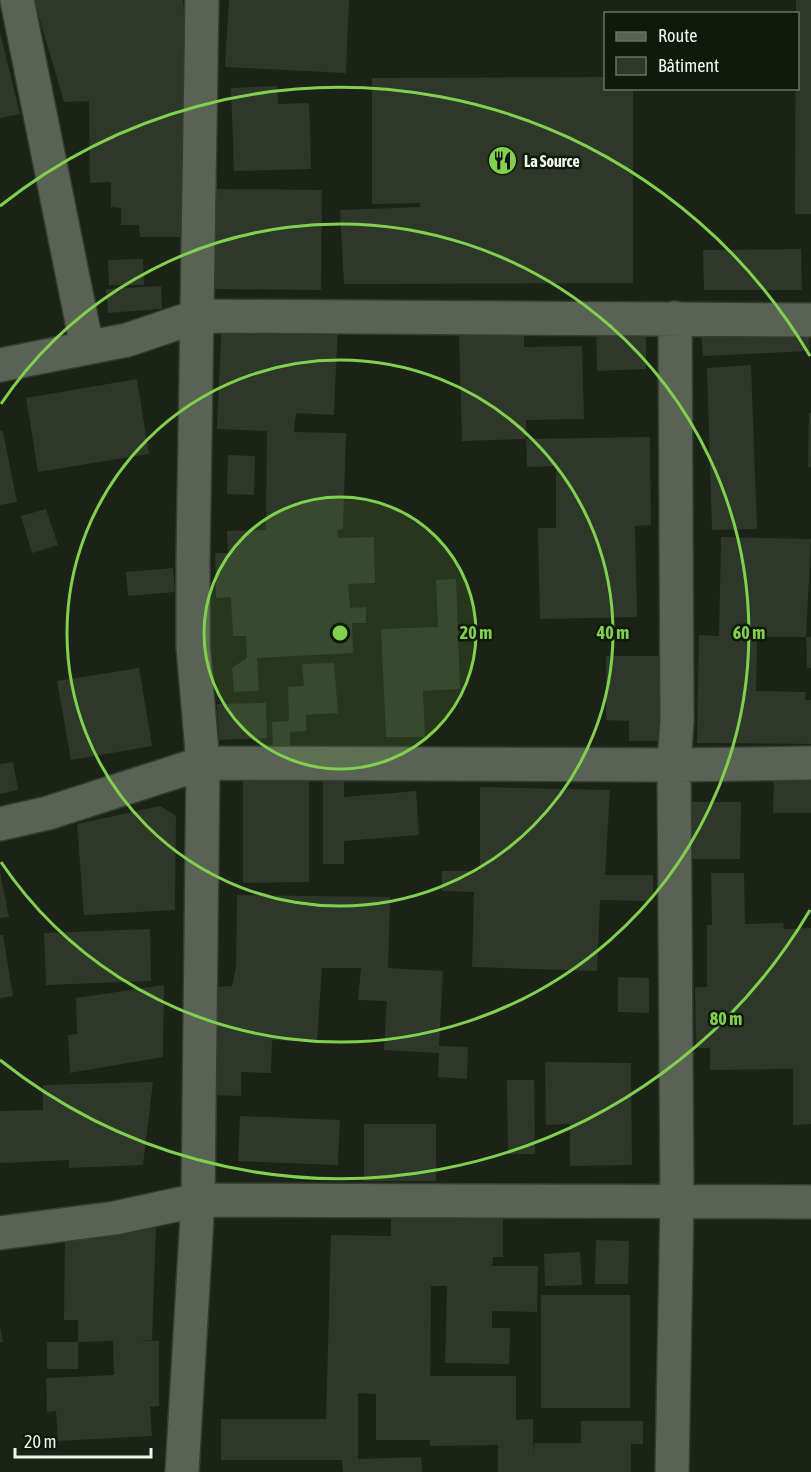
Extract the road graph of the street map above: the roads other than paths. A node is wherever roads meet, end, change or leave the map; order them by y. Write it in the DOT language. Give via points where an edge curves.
graph roads {
  1 [pos="17,0"];
  2 [pos="202,0"];
  3 [pos="198,316"];
  4 [pos="675,318"];
  5 [pos="811,320"];
  6 [pos="87,347"];
  7 [pos="0,365"];
  8 [pos="204,763"];
  9 [pos="811,763"];
  10 [pos="674,765"];
  11 [pos="0,824"];
  12 [pos="198,1200"];
  13 [pos="677,1202"];
  14 [pos="811,1202"];
  15 [pos="0,1233"];
  16 [pos="182,1472"];
  17 [pos="672,1472"];
  1 -- 6 [label="street"];
  2 -- 3 [label="street"];
  3 -- 4 [label="street"];
  3 -- 6 [label="street" via="126,340"];
  3 -- 8 [label="street" via="193,647"];
  4 -- 5 [label="street"];
  4 -- 10 [label="street"];
  6 -- 7 [label="street"];
  8 -- 10 [label="street"];
  8 -- 11 [label="street" via="48,813"];
  8 -- 12 [label="street"];
  9 -- 10 [label="street"];
  10 -- 13 [label="street"];
  12 -- 13 [label="street"];
  12 -- 15 [label="street" via="115,1218"];
  12 -- 16 [label="street"];
  13 -- 14 [label="street"];
  13 -- 17 [label="street"];
}
